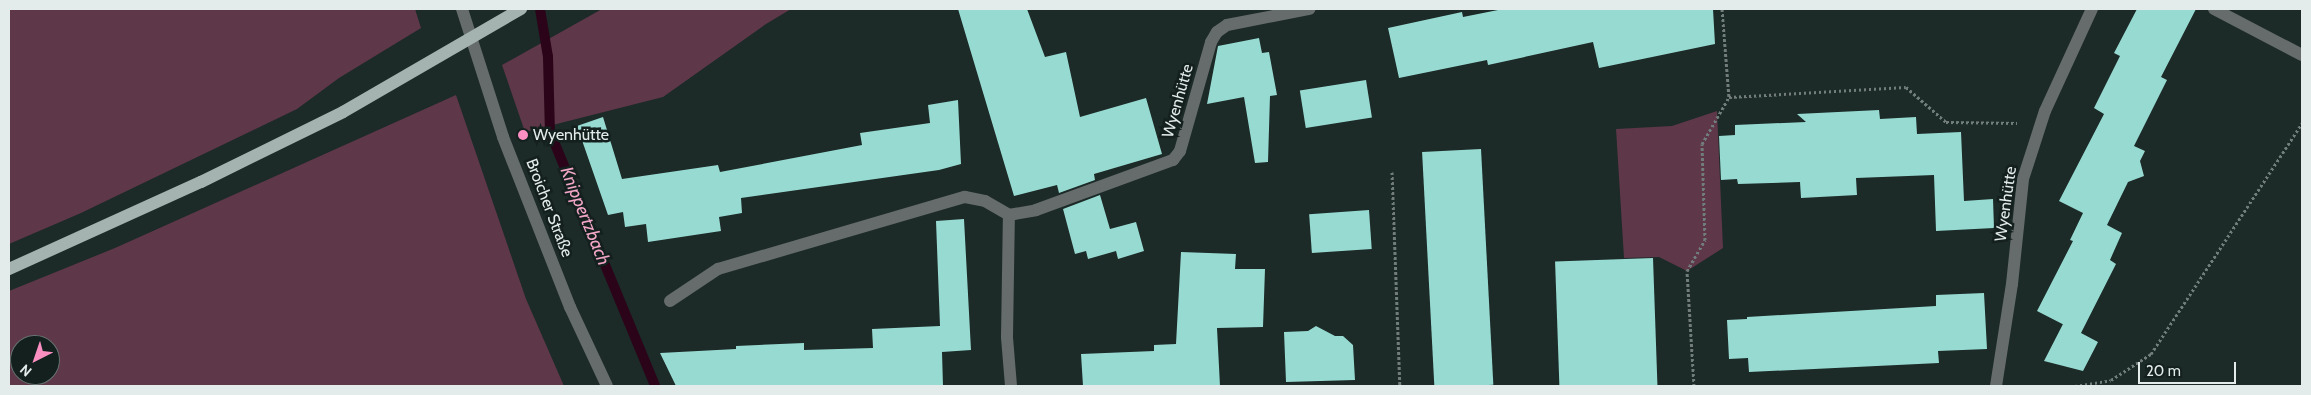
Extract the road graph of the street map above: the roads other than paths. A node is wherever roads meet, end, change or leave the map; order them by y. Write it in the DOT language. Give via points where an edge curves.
graph roads {
  1 [pos="462,9"];
  2 [pos="520,9"];
  3 [pos="1308,9"];
  4 [pos="2092,9"];
  5 [pos="2214,9"];
  6 [pos="2302,55"];
  7 [pos="1009,215"];
  8 [pos="9,269"];
  9 [pos="670,301"];
  10 [pos="607,386"];
  11 [pos="1011,386"];
  12 [pos="1996,386"];
  1 -- 10 [label="street, Broicher Straße" via="503,136 570,306"];
  2 -- 8 [label="main road, bridge" via="343,112 201,182"];
  3 -- 7 [label="street, Wyenhütte" via="1227,24 1217,32 1211,42 1180,151 1173,160 1036,210"];
  4 -- 12 [label="street, Wyenhütte" via="2040,124 2023,179 2012,284"];
  5 -- 6 [label="street"];
  7 -- 9 [label="street" via="985,201 965,197 718,269"];
  7 -- 11 [label="street" via="1007,337"];
}
